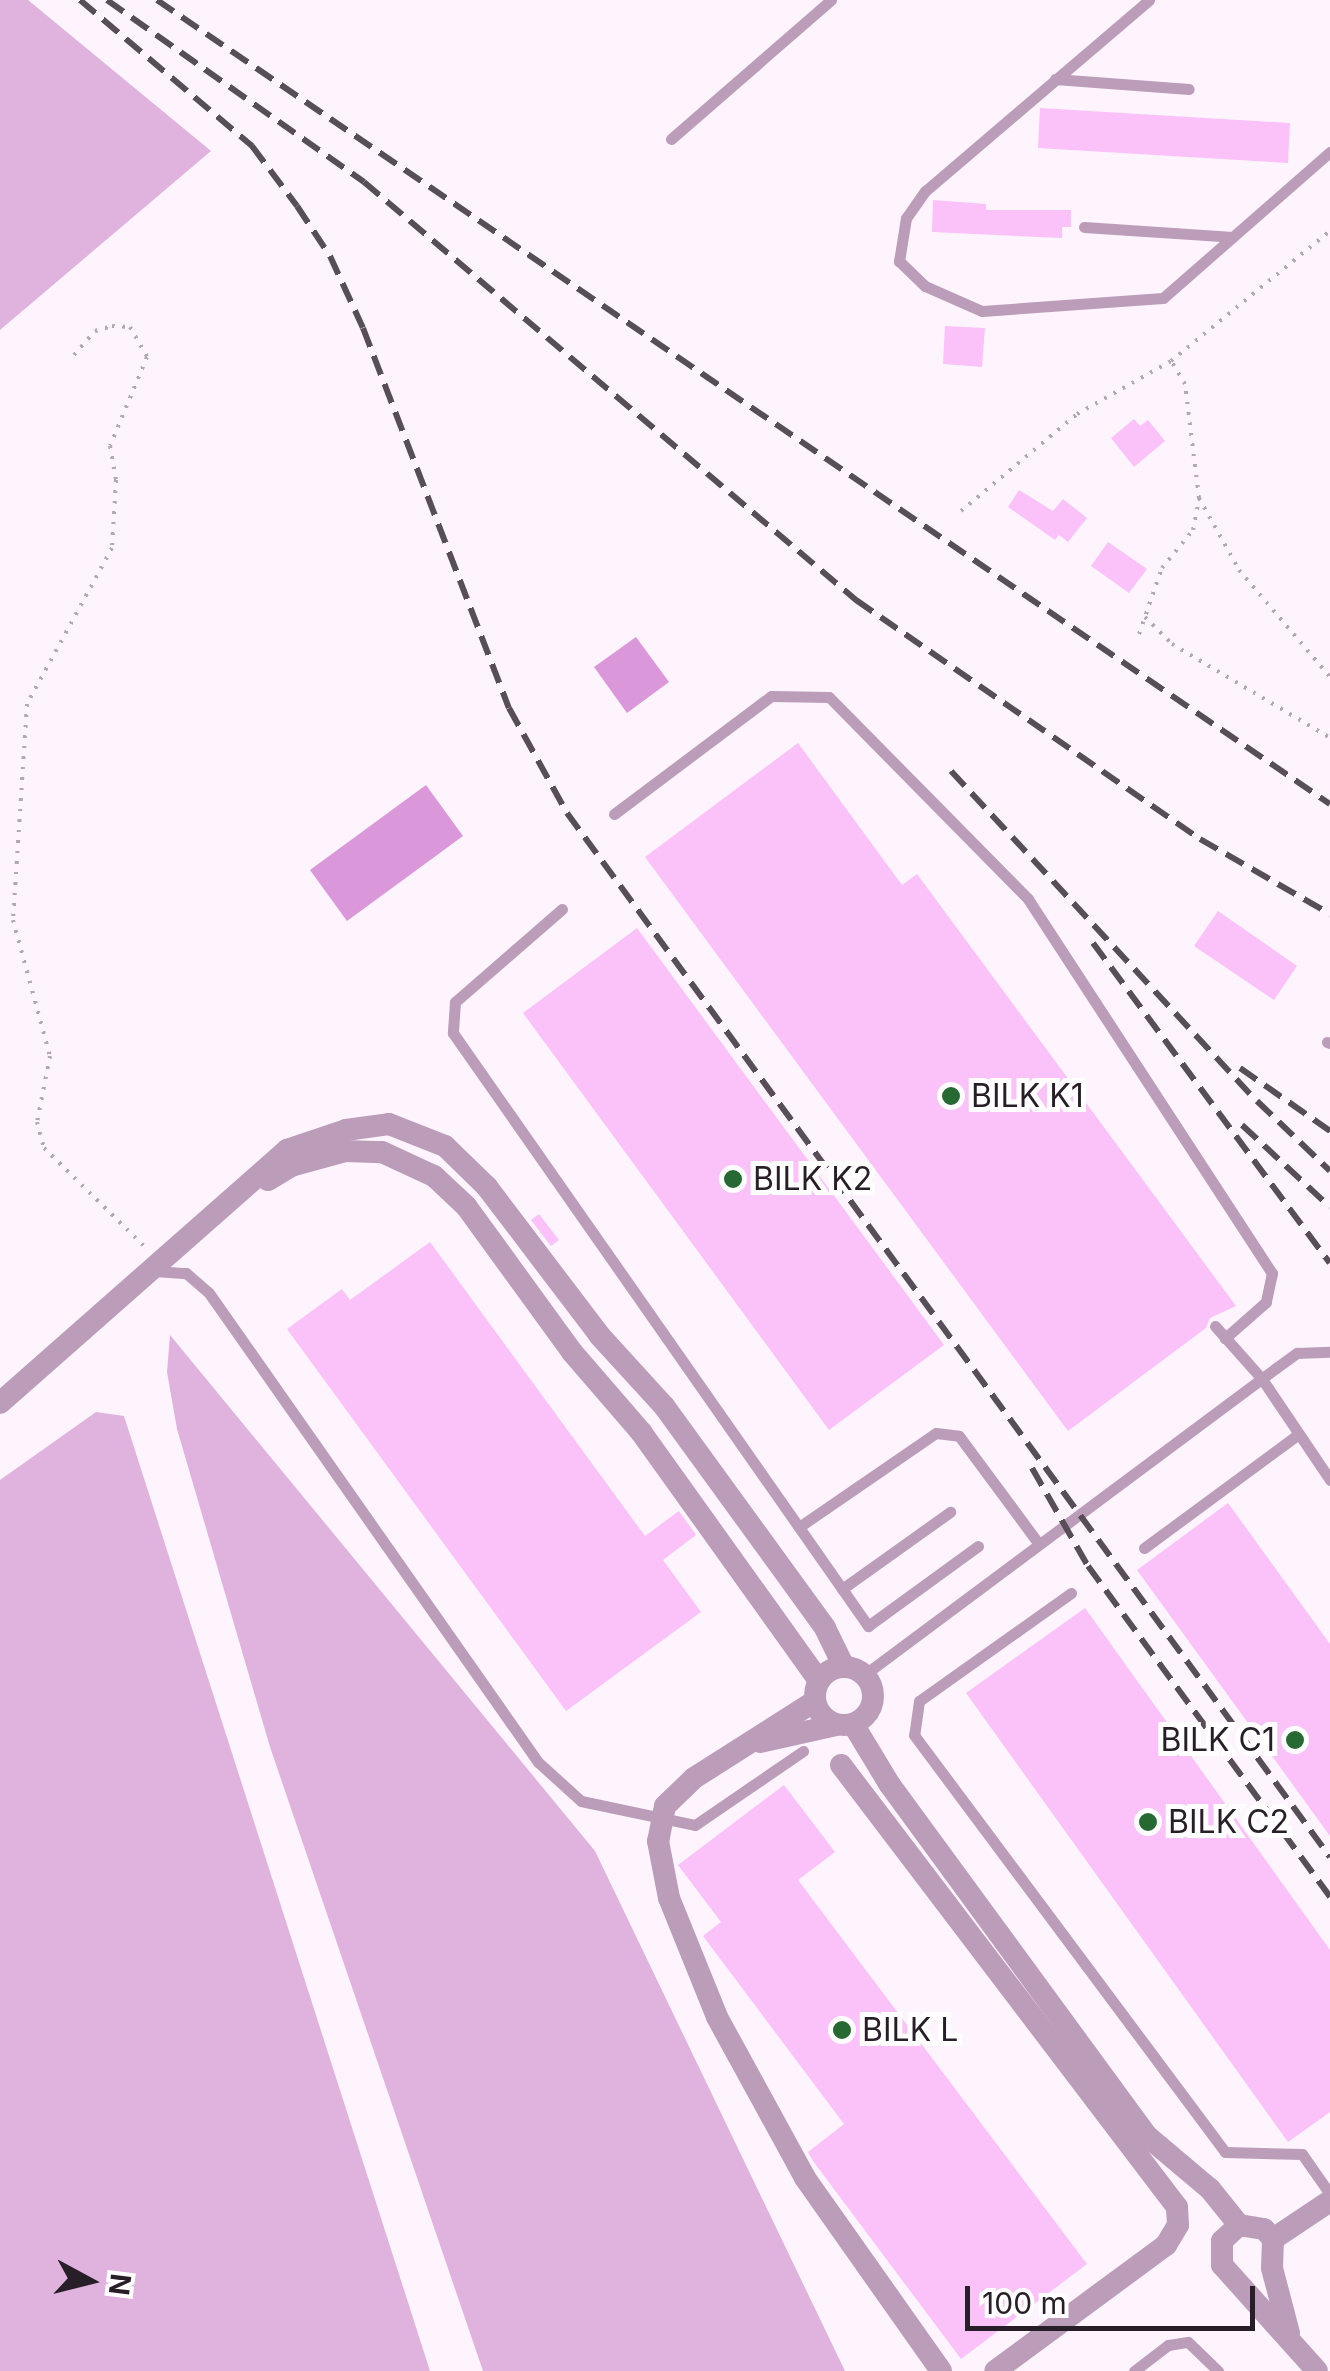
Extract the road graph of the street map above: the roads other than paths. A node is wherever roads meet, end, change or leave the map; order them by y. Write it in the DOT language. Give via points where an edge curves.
graph roads {
  1 [pos="830,0"];
  2 [pos="1149,0"];
  3 [pos="1056,79"];
  4 [pos="1189,89"];
  5 [pos="671,140"];
  6 [pos="1330,152"];
  7 [pos="1084,227"];
  8 [pos="1234,236"];
  9 [pos="614,814"];
  10 [pos="562,909"];
  11 [pos="227,1206"];
  12 [pos="158,1267"];
  13 [pos="1215,1326"];
  14 [pos="1225,1338"];
  15 [pos="1330,1352"];
  16 [pos="1262,1380"];
  17 [pos="0,1404"];
  18 [pos="1297,1435"];
  19 [pos="1330,1480"];
  20 [pos="950,1512"];
  21 [pos="798,1527"];
  22 [pos="1040,1544"];
  23 [pos="978,1546"];
  24 [pos="1144,1548"];
  25 [pos="842,1589"];
  26 [pos="1071,1593"];
  27 [pos="854,1671"];
  28 [pos="817,1690"];
  29 [pos="845,1724"];
  30 [pos="803,1751"];
  31 [pos="724,1756"];
  32 [pos="841,1765"];
  33 [pos="660,1816"];
  34 [pos="1330,2197"];
  35 [pos="1240,2225"];
  36 [pos="1273,2239"];
  37 [pos="1272,2268"];
  38 [pos="1240,2280"];
  39 [pos="1289,2333"];
  40 [pos="942,2371"];
  41 [pos="995,2371"];
  42 [pos="1134,2371"];
  43 [pos="1218,2371"];
  44 [pos="1317,2371"];
  1 -- 5 [label="lane"];
  2 -- 3 [label="lane"];
  3 -- 4 [label="lane"];
  3 -- 8 [label="lane" via="924,191 906,218 900,260 925,286 982,310 1163,298"];
  6 -- 8 [label="lane"];
  7 -- 8 [label="lane"];
  9 -- 14 [label="lane" via="771,696 829,697 1028,899 1272,1274 1266,1302"];
  10 -- 21 [label="lane" via="456,1002 453,1033"];
  11 -- 12 [label="street"];
  11 -- 27 [label="street" via="287,1150 346,1130 388,1124 445,1146 487,1187 600,1336 664,1406"];
  11 -- 28 [label="street" via="291,1166 345,1150 382,1152 434,1176 466,1206 572,1352 641,1432"];
  12 -- 17 [label="street"];
  12 -- 33 [label="lane" via="186,1274 209,1293 538,1762 581,1801 626,1815"];
  13 -- 14 [label="lane"];
  14 -- 16 [label="lane"];
  15 -- 16 [label="lane" via="1297,1353"];
  16 -- 18 [label="lane"];
  16 -- 22 [label="lane"];
  18 -- 19 [label="lane"];
  18 -- 24 [label="lane"];
  20 -- 25 [label="lane"];
  21 -- 22 [label="lane" via="936,1434 959,1436"];
  21 -- 25 [label="lane"];
  22 -- 27 [label="lane"];
  23 -- 25 [label="lane" via="868,1626"];
  26 -- 34 [label="lane" via="918,1701 914,1734 1225,2152 1302,2154"];
  27 -- 28 [label="street"];
  27 -- 29 [label="street" via="872,1702"];
  28 -- 29 [label="street"];
  28 -- 31 [label="street"];
  29 -- 31 [label="street" via="791,1732"];
  29 -- 35 [label="street" via="1147,2136 1210,2189"];
  30 -- 33 [label="lane" via="695,1825"];
  31 -- 33 [label="street"];
  32 -- 41 [label="street" via="1176,2207 1178,2225 1166,2244"];
  33 -- 40 [label="street" via="658,1841 670,1898 717,2017 804,2178"];
  34 -- 36 [label="street"];
  35 -- 36 [label="street" via="1264,2229"];
  35 -- 38 [label="street" via="1219,2253"];
  36 -- 37 [label="street"];
  37 -- 38 [label="street"];
  37 -- 39 [label="street"];
  38 -- 39 [label="street"];
  39 -- 44 [label="street"];
  42 -- 43 [label="lane" via="1168,2345 1188,2342"];
}
